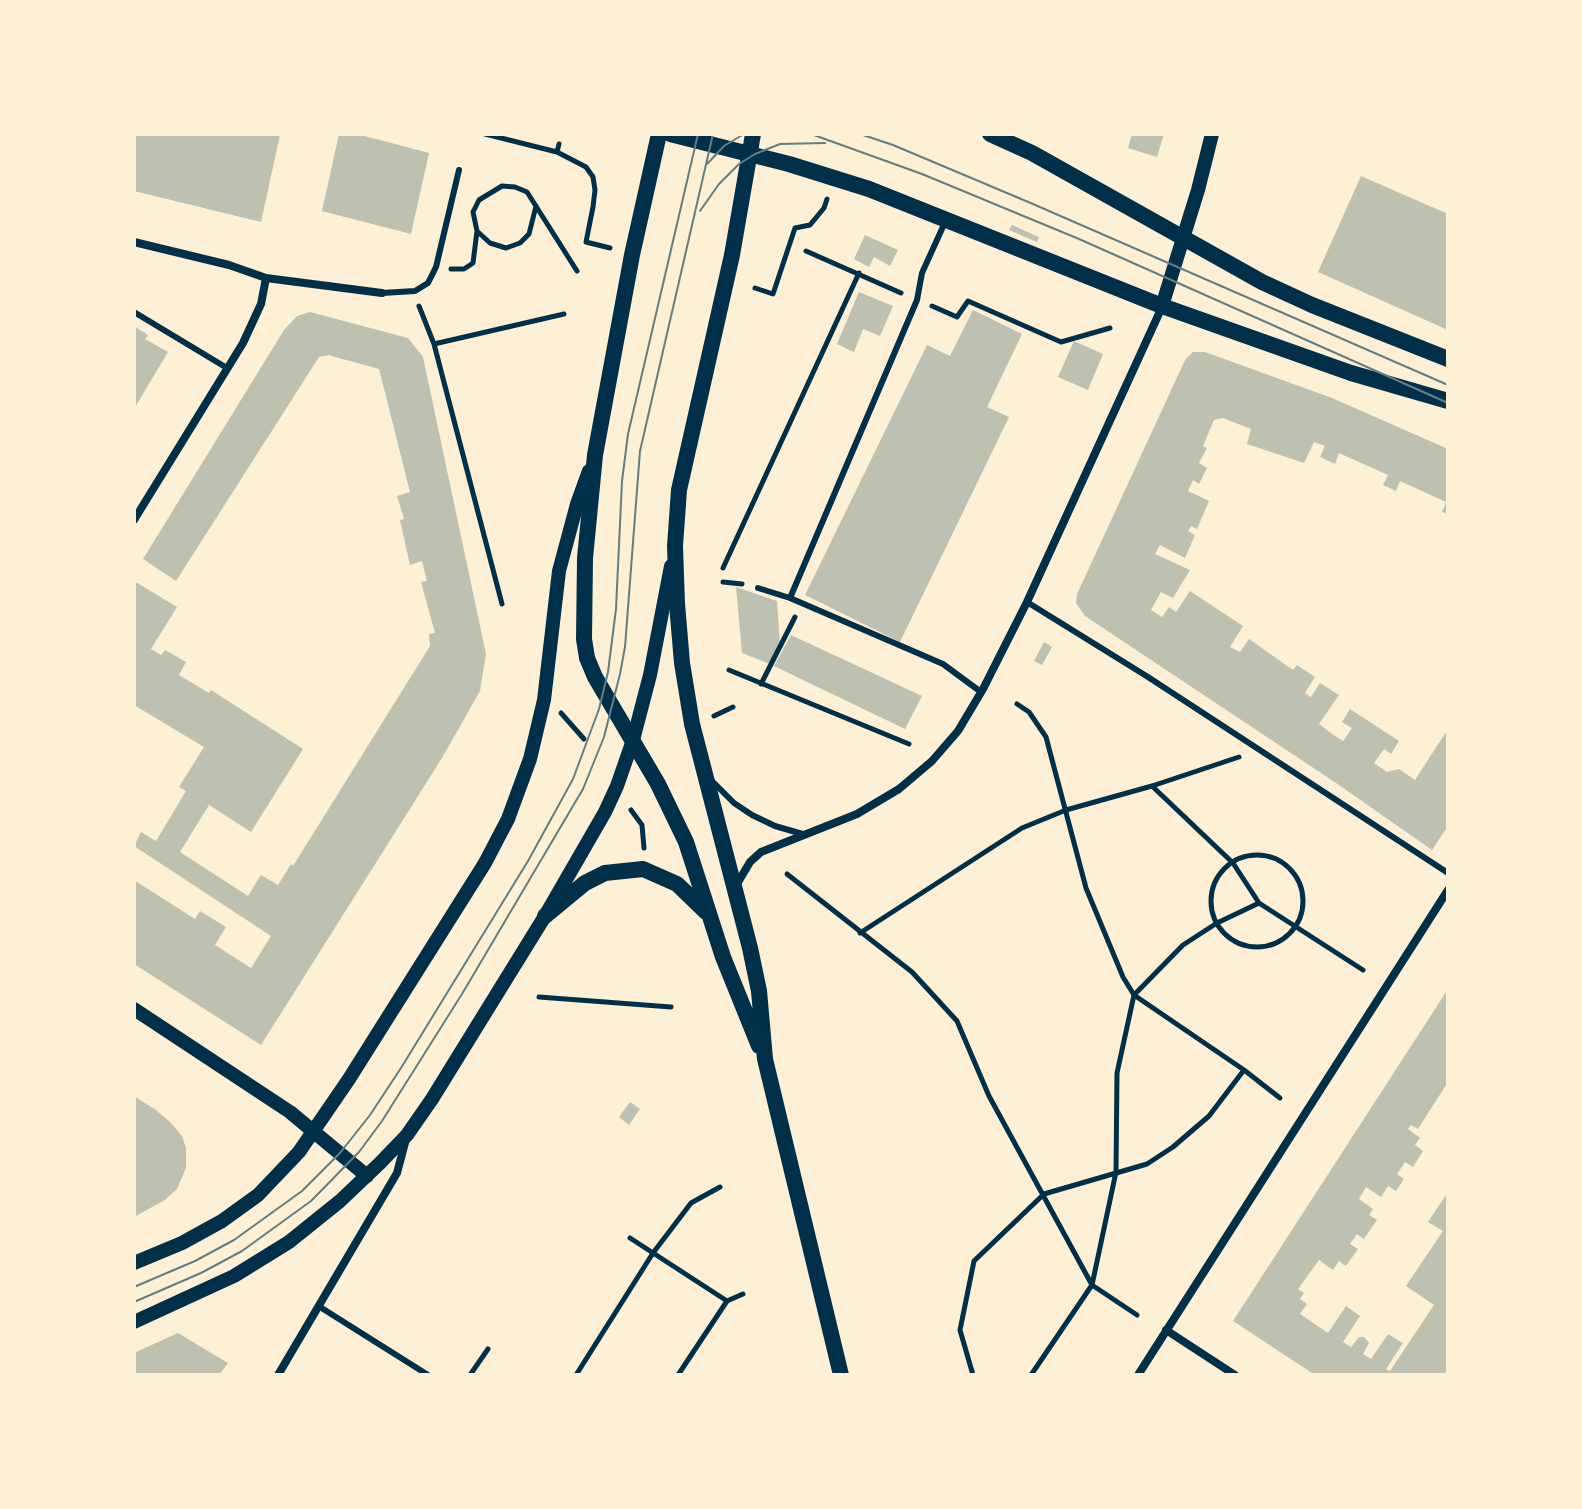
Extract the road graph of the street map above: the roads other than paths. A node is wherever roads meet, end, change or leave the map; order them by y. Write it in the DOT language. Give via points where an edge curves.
graph roads {
  1 [pos="659,134"];
  2 [pos="670,134"];
  3 [pos="753,134"];
  4 [pos="990,134"];
  5 [pos="1212,134"];
  6 [pos="749,153"];
  7 [pos="459,170"];
  8 [pos="946,219"];
  9 [pos="1184,240"];
  10 [pos="134,242"];
  11 [pos="266,278"];
  12 [pos="382,293"];
  13 [pos="1162,306"];
  14 [pos="134,312"];
  15 [pos="1448,359"];
  16 [pos="227,368"];
  17 [pos="1448,401"];
  18 [pos="595,455"];
  19 [pos="134,520"];
  20 [pos="675,546"];
  21 [pos="758,588"];
  22 [pos="790,598"];
  23 [pos="1027,602"];
  24 [pos="981,692"];
  25 [pos="633,740"];
  26 [pos="705,773"];
  27 [pos="806,835"];
  28 [pos="1448,873"];
  29 [pos="734,889"];
  30 [pos="1448,890"];
  31 [pos="1445,902"];
  32 [pos="545,916"];
  33 [pos="710,916"];
  34 [pos="134,1009"];
  35 [pos="765,1059"];
  36 [pos="315,1132"];
  37 [pos="407,1135"];
  38 [pos="367,1176"];
  39 [pos="134,1263"];
  40 [pos="320,1307"];
  41 [pos="134,1322"];
  42 [pos="1166,1330"];
  43 [pos="278,1375"];
  44 [pos="428,1375"];
  45 [pos="841,1375"];
  46 [pos="1138,1375"];
  47 [pos="1235,1375"];
  1 -- 18 [label="main road"];
  2 -- 6 [label="main road"];
  3 -- 6 [label="main road"];
  4 -- 9 [label="main road"];
  5 -- 9 [label="street"];
  6 -- 8 [label="main road"];
  6 -- 20 [label="main road" via="732,255 679,490"];
  7 -- 12 [label="lane" via="428,283 415,291"];
  8 -- 13 [label="main road"];
  8 -- 22 [label="lane" via="922,273 917,300"];
  9 -- 13 [label="street"];
  9 -- 15 [label="main road" via="1312,305"];
  10 -- 11 [label="street"];
  11 -- 12 [label="street"];
  11 -- 16 [label="street" via="261,304"];
  13 -- 17 [label="main road" via="1351,373"];
  13 -- 23 [label="street"];
  14 -- 16 [label="lane"];
  16 -- 19 [label="street"];
  18 -- 25 [label="main road" via="584,639 595,677"];
  18 -- 36 [label="street" via="564,549 544,700 513,808 485,863"];
  20 -- 25 [label="street"];
  20 -- 26 [label="main road" via="684,678"];
  21 -- 22 [label="lane"];
  22 -- 24 [label="lane" via="943,664"];
  23 -- 24 [label="street"];
  23 -- 28 [label="lane"];
  24 -- 27 [label="street" via="958,731 899,789"];
  25 -- 32 [label="street" via="605,812"];
  25 -- 33 [label="main road" via="686,842"];
  26 -- 27 [label="lane" via="752,815"];
  26 -- 29 [label="main road"];
  27 -- 29 [label="street" via="761,852"];
  29 -- 35 [label="main road" via="759,991"];
  30 -- 31 [label="street"];
  31 -- 42 [label="street"];
  32 -- 33 [label="main road" via="605,873 643,869 677,884"];
  32 -- 37 [label="street"];
  33 -- 35 [label="main road"];
  34 -- 36 [label="street"];
  35 -- 45 [label="main road"];
  36 -- 38 [label="street"];
  36 -- 39 [label="street" via="258,1195 182,1243"];
  37 -- 38 [label="street"];
  37 -- 40 [label="street" via="397,1173"];
  38 -- 41 [label="street" via="272,1255"];
  40 -- 43 [label="street"];
  40 -- 44 [label="lane"];
  42 -- 46 [label="street"];
  42 -- 47 [label="street"];
}
